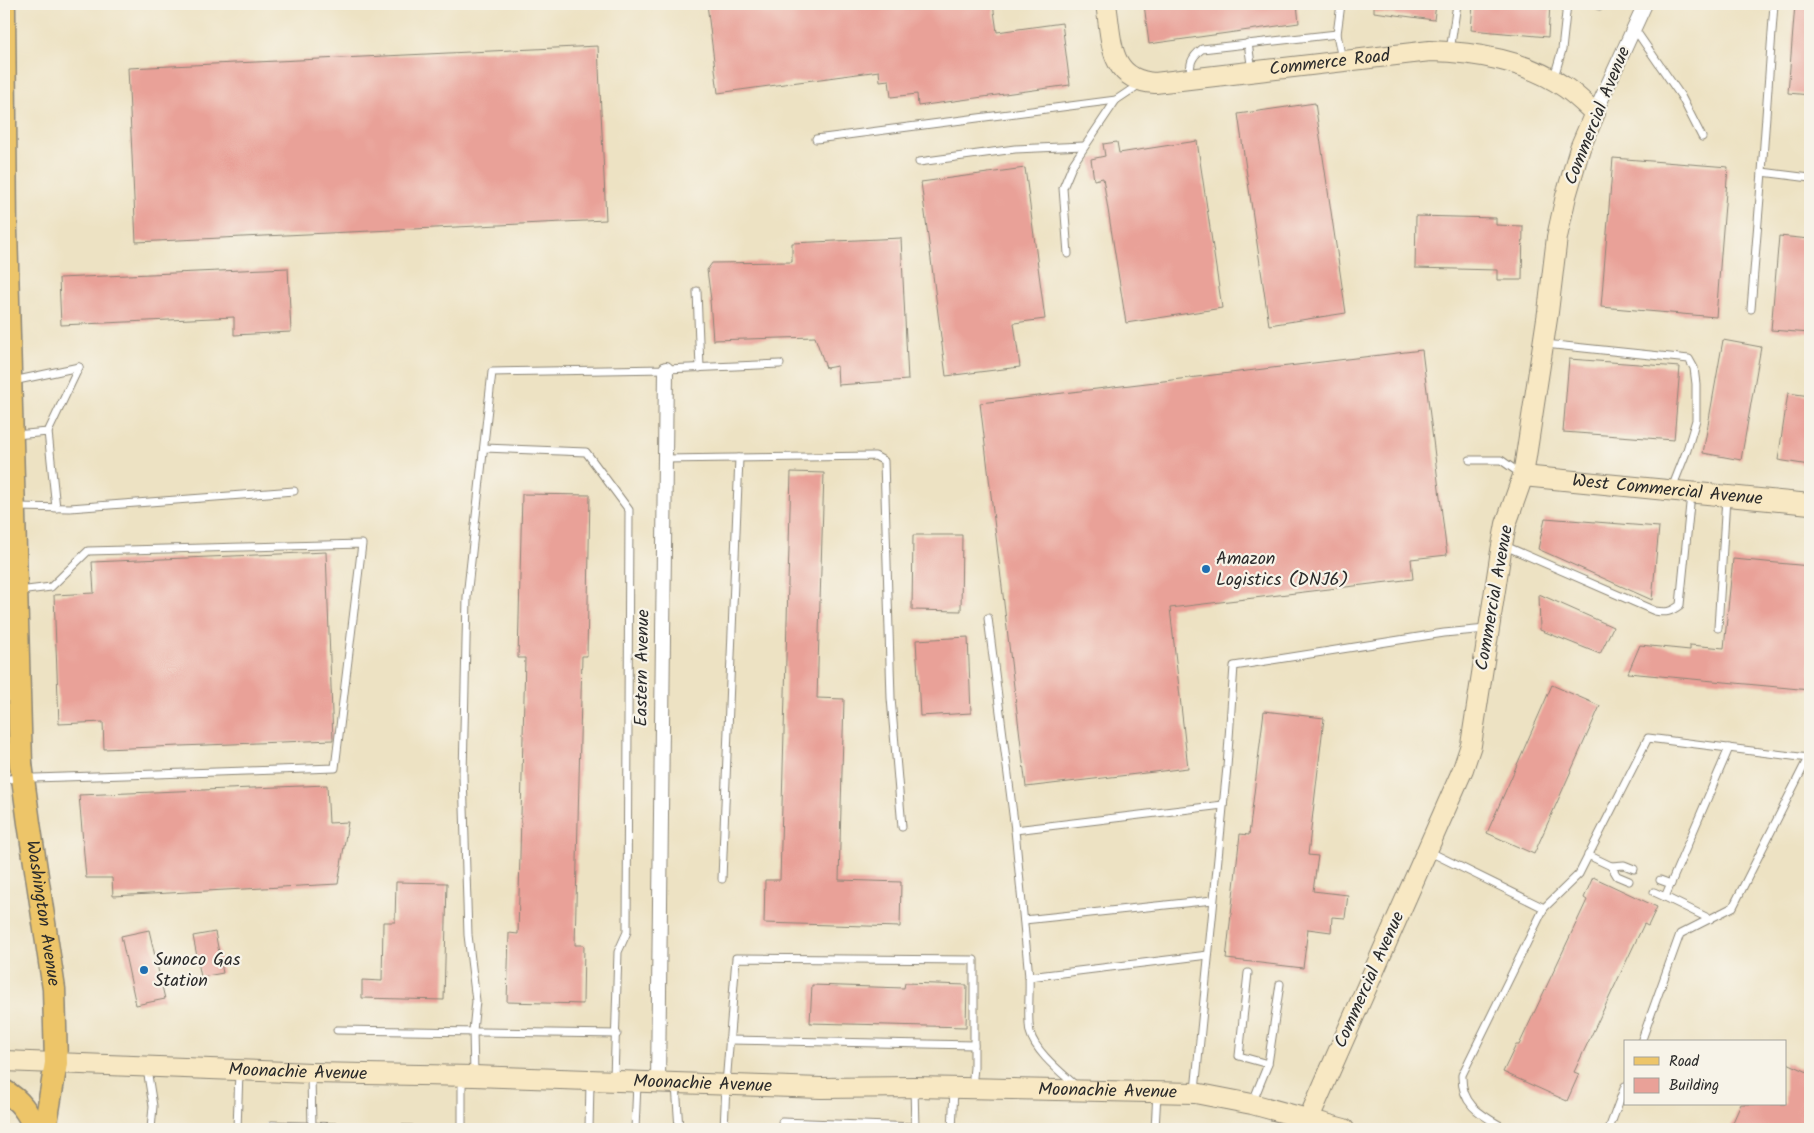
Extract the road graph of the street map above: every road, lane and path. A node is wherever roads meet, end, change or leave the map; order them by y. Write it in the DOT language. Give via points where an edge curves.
graph roads {
  1 [pos="1106,4"];
  2 [pos="1340,4"];
  3 [pos="1456,4"];
  4 [pos="1567,4"];
  5 [pos="1644,4"];
  6 [pos="1774,4"];
  7 [pos="4,9"];
  8 [pos="1634,28"];
  9 [pos="1337,34"];
  10 [pos="1248,44"];
  11 [pos="1450,52"];
  12 [pos="1342,61"];
  13 [pos="1252,72"];
  14 [pos="1190,79"];
  15 [pos="1553,81"];
  16 [pos="1142,82"];
  17 [pos="1116,100"];
  18 [pos="1595,113"];
  19 [pos="4,134"];
  20 [pos="1702,137"];
  21 [pos="816,139"];
  22 [pos="1084,146"];
  23 [pos="919,162"];
  24 [pos="1762,172"];
  25 [pos="1810,178"];
  26 [pos="1068,254"];
  27 [pos="697,291"];
  28 [pos="1751,309"];
  29 [pos="1544,344"];
  30 [pos="780,364"];
  31 [pos="700,368"];
  32 [pos="666,369"];
  33 [pos="10,381"];
  34 [pos="48,432"];
  35 [pos="12,435"];
  36 [pos="484,448"];
  37 [pos="739,458"];
  38 [pos="664,459"];
  39 [pos="1470,460"];
  40 [pos="1524,476"];
  41 [pos="1671,490"];
  42 [pos="294,491"];
  43 [pos="1692,492"];
  44 [pos="1726,496"];
  45 [pos="1810,504"];
  46 [pos="14,506"];
  47 [pos="56,508"];
  48 [pos="1502,544"];
  49 [pos="16,591"];
  50 [pos="988,618"];
  51 [pos="1718,628"];
  52 [pos="1489,629"];
  53 [pos="4,636"];
  54 [pos="8,697"];
  55 [pos="1729,748"];
  56 [pos="16,774"];
  57 [pos="1223,805"];
  58 [pos="902,827"];
  59 [pos="1015,830"];
  60 [pos="1427,851"];
  61 [pos="1588,855"];
  62 [pos="1611,866"];
  63 [pos="1634,869"];
  64 [pos="722,879"];
  65 [pos="1660,880"];
  66 [pos="1629,881"];
  67 [pos="1671,884"];
  68 [pos="1654,892"];
  69 [pos="1665,897"];
  70 [pos="1213,900"];
  71 [pos="1544,908"];
  72 [pos="1710,919"];
  73 [pos="1024,920"];
  74 [pos="1208,955"];
  75 [pos="1248,973"];
  76 [pos="1030,977"];
  77 [pos="1280,984"];
  78 [pos="337,1030"];
  79 [pos="473,1031"];
  80 [pos="616,1034"];
  81 [pos="729,1040"];
  82 [pos="1642,1040"];
  83 [pos="974,1045"];
  84 [pos="4,1061"];
  85 [pos="56,1063"];
  86 [pos="1268,1064"];
  87 [pos="147,1066"];
  88 [pos="239,1070"];
  89 [pos="311,1073"];
  90 [pos="468,1076"];
  91 [pos="590,1080"];
  92 [pos="614,1081"];
  93 [pos="637,1082"];
  94 [pos="667,1082"];
  95 [pos="726,1085"];
  96 [pos="914,1087"];
  97 [pos="963,1088"];
  98 [pos="1624,1089"];
  99 [pos="4,1090"];
  100 [pos="1080,1090"];
  101 [pos="1157,1092"];
  102 [pos="1195,1093"];
  103 [pos="1252,1104"];
  104 [pos="1309,1118"];
  105 [pos="782,1122"];
  106 [pos="272,1125"];
  107 [pos="863,1127"];
  108 [pos="312,1128"];
  109 [pos="915,1128"];
  110 [pos="35,1129"];
  111 [pos="45,1129"];
  112 [pos="151,1129"];
  113 [pos="237,1129"];
  114 [pos="412,1129"];
  115 [pos="462,1129"];
  116 [pos="589,1129"];
  117 [pos="635,1129"];
  118 [pos="679,1129"];
  119 [pos="724,1129"];
  120 [pos="952,1129"];
  121 [pos="1155,1129"];
  122 [pos="1344,1129"];
  123 [pos="1506,1129"];
  124 [pos="1609,1129"];
  1 -- 16 [label="street" via="1114,56 1129,76"];
  2 -- 9 [label="lane"];
  3 -- 11 [label="lane"];
  4 -- 15 [label="lane" via="1562,50"];
  5 -- 8 [label="street, Commercial Avenue"];
  6 -- 24 [label="lane"];
  7 -- 19 [label="main road, Washington Avenue"];
  8 -- 18 [label="street, Commercial Avenue"];
  8 -- 20 [label="lane" via="1681,96"];
  9 -- 10 [label="lane"];
  9 -- 12 [label="lane"];
  10 -- 13 [label="lane"];
  10 -- 14 [label="lane" via="1202,49 1190,63"];
  11 -- 12 [label="street, Commerce Road" via="1430,51"];
  11 -- 15 [label="street, Commerce Road" via="1485,56 1518,65"];
  12 -- 13 [label="street, Commerce Road"];
  13 -- 14 [label="street, Commerce Road"];
  14 -- 16 [label="street, Commerce Road"];
  15 -- 18 [label="street, Commerce Road"];
  16 -- 17 [label="lane"];
  17 -- 21 [label="lane"];
  17 -- 22 [label="lane"];
  18 -- 29 [label="street, Commercial Avenue" via="1580,148 1566,196 1557,237"];
  19 -- 33 [label="main road, Washington Avenue"];
  22 -- 23 [label="lane" via="1015,149"];
  22 -- 26 [label="lane" via="1062,188"];
  24 -- 25 [label="lane"];
  24 -- 28 [label="lane"];
  27 -- 31 [label="lane"];
  29 -- 40 [label="street, Commercial Avenue"];
  29 -- 41 [label="lane" via="1689,359 1696,384 1696,420"];
  30 -- 31 [label="lane"];
  31 -- 32 [label="lane"];
  32 -- 36 [label="lane" via="492,372"];
  32 -- 38 [label="street, Eastern Avenue"];
  33 -- 34 [label="lane" via="79,366"];
  33 -- 35 [label="main road, Washington Avenue"];
  34 -- 35 [label="lane"];
  34 -- 47 [label="lane"];
  35 -- 46 [label="main road, Washington Avenue"];
  36 -- 79 [label="lane" via="467,597 463,775 468,935 476,1001"];
  36 -- 80 [label="lane" via="586,452 629,510 627,932 618,952"];
  37 -- 38 [label="lane"];
  37 -- 58 [label="lane" via="875,456 884,461 891,698"];
  37 -- 64 [label="lane"];
  38 -- 94 [label="street, Eastern Avenue"];
  39 -- 40 [label="lane" via="1501,460"];
  40 -- 41 [label="street, West Commercial Avenue"];
  40 -- 48 [label="street, Commercial Avenue"];
  41 -- 43 [label="street, West Commercial Avenue"];
  42 -- 47 [label="lane"];
  43 -- 44 [label="street, West Commercial Avenue"];
  43 -- 48 [label="lane" via="1680,605 1665,613"];
  44 -- 45 [label="street, West Commercial Avenue"];
  44 -- 51 [label="lane"];
  46 -- 47 [label="lane"];
  46 -- 49 [label="main road, Washington Avenue"];
  48 -- 52 [label="street, Commercial Avenue"];
  49 -- 56 [label="main road, Washington Avenue"];
  49 -- 56 [label="lane" via="51,587 88,551 362,544 335,768"];
  50 -- 59 [label="lane"];
  52 -- 57 [label="lane" via="1435,634 1234,666"];
  52 -- 60 [label="street, Commercial Avenue" via="1472,744"];
  53 -- 54 [label="main road, Washington Avenue"];
  54 -- 56 [label="main road, Washington Avenue"];
  55 -- 61 [label="lane" via="1648,738"];
  55 -- 67 [label="lane"];
  55 -- 72 [label="lane" via="1808,758 1733,907"];
  56 -- 85 [label="main road, Washington Avenue" via="54,989"];
  57 -- 59 [label="lane"];
  57 -- 70 [label="lane"];
  59 -- 73 [label="lane"];
  60 -- 71 [label="lane"];
  60 -- 104 [label="street, Commercial Avenue"];
  61 -- 62 [label="lane"];
  61 -- 71 [label="lane" via="1579,874"];
  62 -- 63 [label="lane" via="1624,865"];
  62 -- 66 [label="lane" via="1617,876"];
  65 -- 67 [label="lane"];
  67 -- 69 [label="lane"];
  68 -- 69 [label="lane"];
  69 -- 72 [label="lane"];
  70 -- 73 [label="lane"];
  70 -- 74 [label="lane"];
  71 -- 123 [label="lane" via="1462,1075 1461,1087 1474,1109"];
  72 -- 82 [label="lane" via="1680,934"];
  73 -- 76 [label="lane"];
  74 -- 76 [label="lane"];
  74 -- 102 [label="lane"];
  75 -- 86 [label="lane" via="1239,1056"];
  76 -- 100 [label="lane" via="1030,1032 1051,1062"];
  77 -- 86 [label="lane"];
  78 -- 79 [label="lane"];
  79 -- 80 [label="lane"];
  79 -- 90 [label="lane"];
  80 -- 92 [label="lane"];
  81 -- 83 [label="lane"];
  81 -- 83 [label="lane" via="736,958 974,960"];
  81 -- 95 [label="lane"];
  83 -- 97 [label="lane"];
  84 -- 85 [label="street, Moonachie Avenue"];
  85 -- 87 [label="street, Moonachie Avenue"];
  85 -- 111 [label="main road, Washington Avenue"];
  86 -- 103 [label="lane"];
  87 -- 88 [label="street, Moonachie Avenue"];
  87 -- 112 [label="lane" via="153,1106"];
  88 -- 89 [label="street, Moonachie Avenue"];
  88 -- 113 [label="lane"];
  89 -- 90 [label="street, Moonachie Avenue"];
  89 -- 108 [label="lane"];
  90 -- 91 [label="street, Moonachie Avenue"];
  90 -- 115 [label="lane"];
  91 -- 92 [label="street, Moonachie Avenue"];
  91 -- 116 [label="lane"];
  92 -- 93 [label="street, Moonachie Avenue"];
  93 -- 94 [label="street, Moonachie Avenue"];
  93 -- 117 [label="lane"];
  94 -- 95 [label="street, Moonachie Avenue"];
  94 -- 118 [label="lane"];
  95 -- 96 [label="street, Moonachie Avenue"];
  95 -- 119 [label="lane"];
  96 -- 97 [label="street, Moonachie Avenue"];
  96 -- 109 [label="lane"];
  97 -- 100 [label="street, Moonachie Avenue"];
  97 -- 120 [label="lane"];
  98 -- 124 [label="lane"];
  99 -- 110 [label="main road" via="21,1103"];
  100 -- 101 [label="street, Moonachie Avenue"];
  101 -- 102 [label="street, Moonachie Avenue"];
  101 -- 121 [label="lane"];
  102 -- 103 [label="street, Moonachie Avenue"];
  103 -- 104 [label="street, Moonachie Avenue"];
  104 -- 122 [label="street, Moonachie Avenue"];
  105 -- 107 [label="lane"];
  106 -- 108 [label="lane"];
  107 -- 109 [label="lane"];
  108 -- 114 [label="lane"];
}
